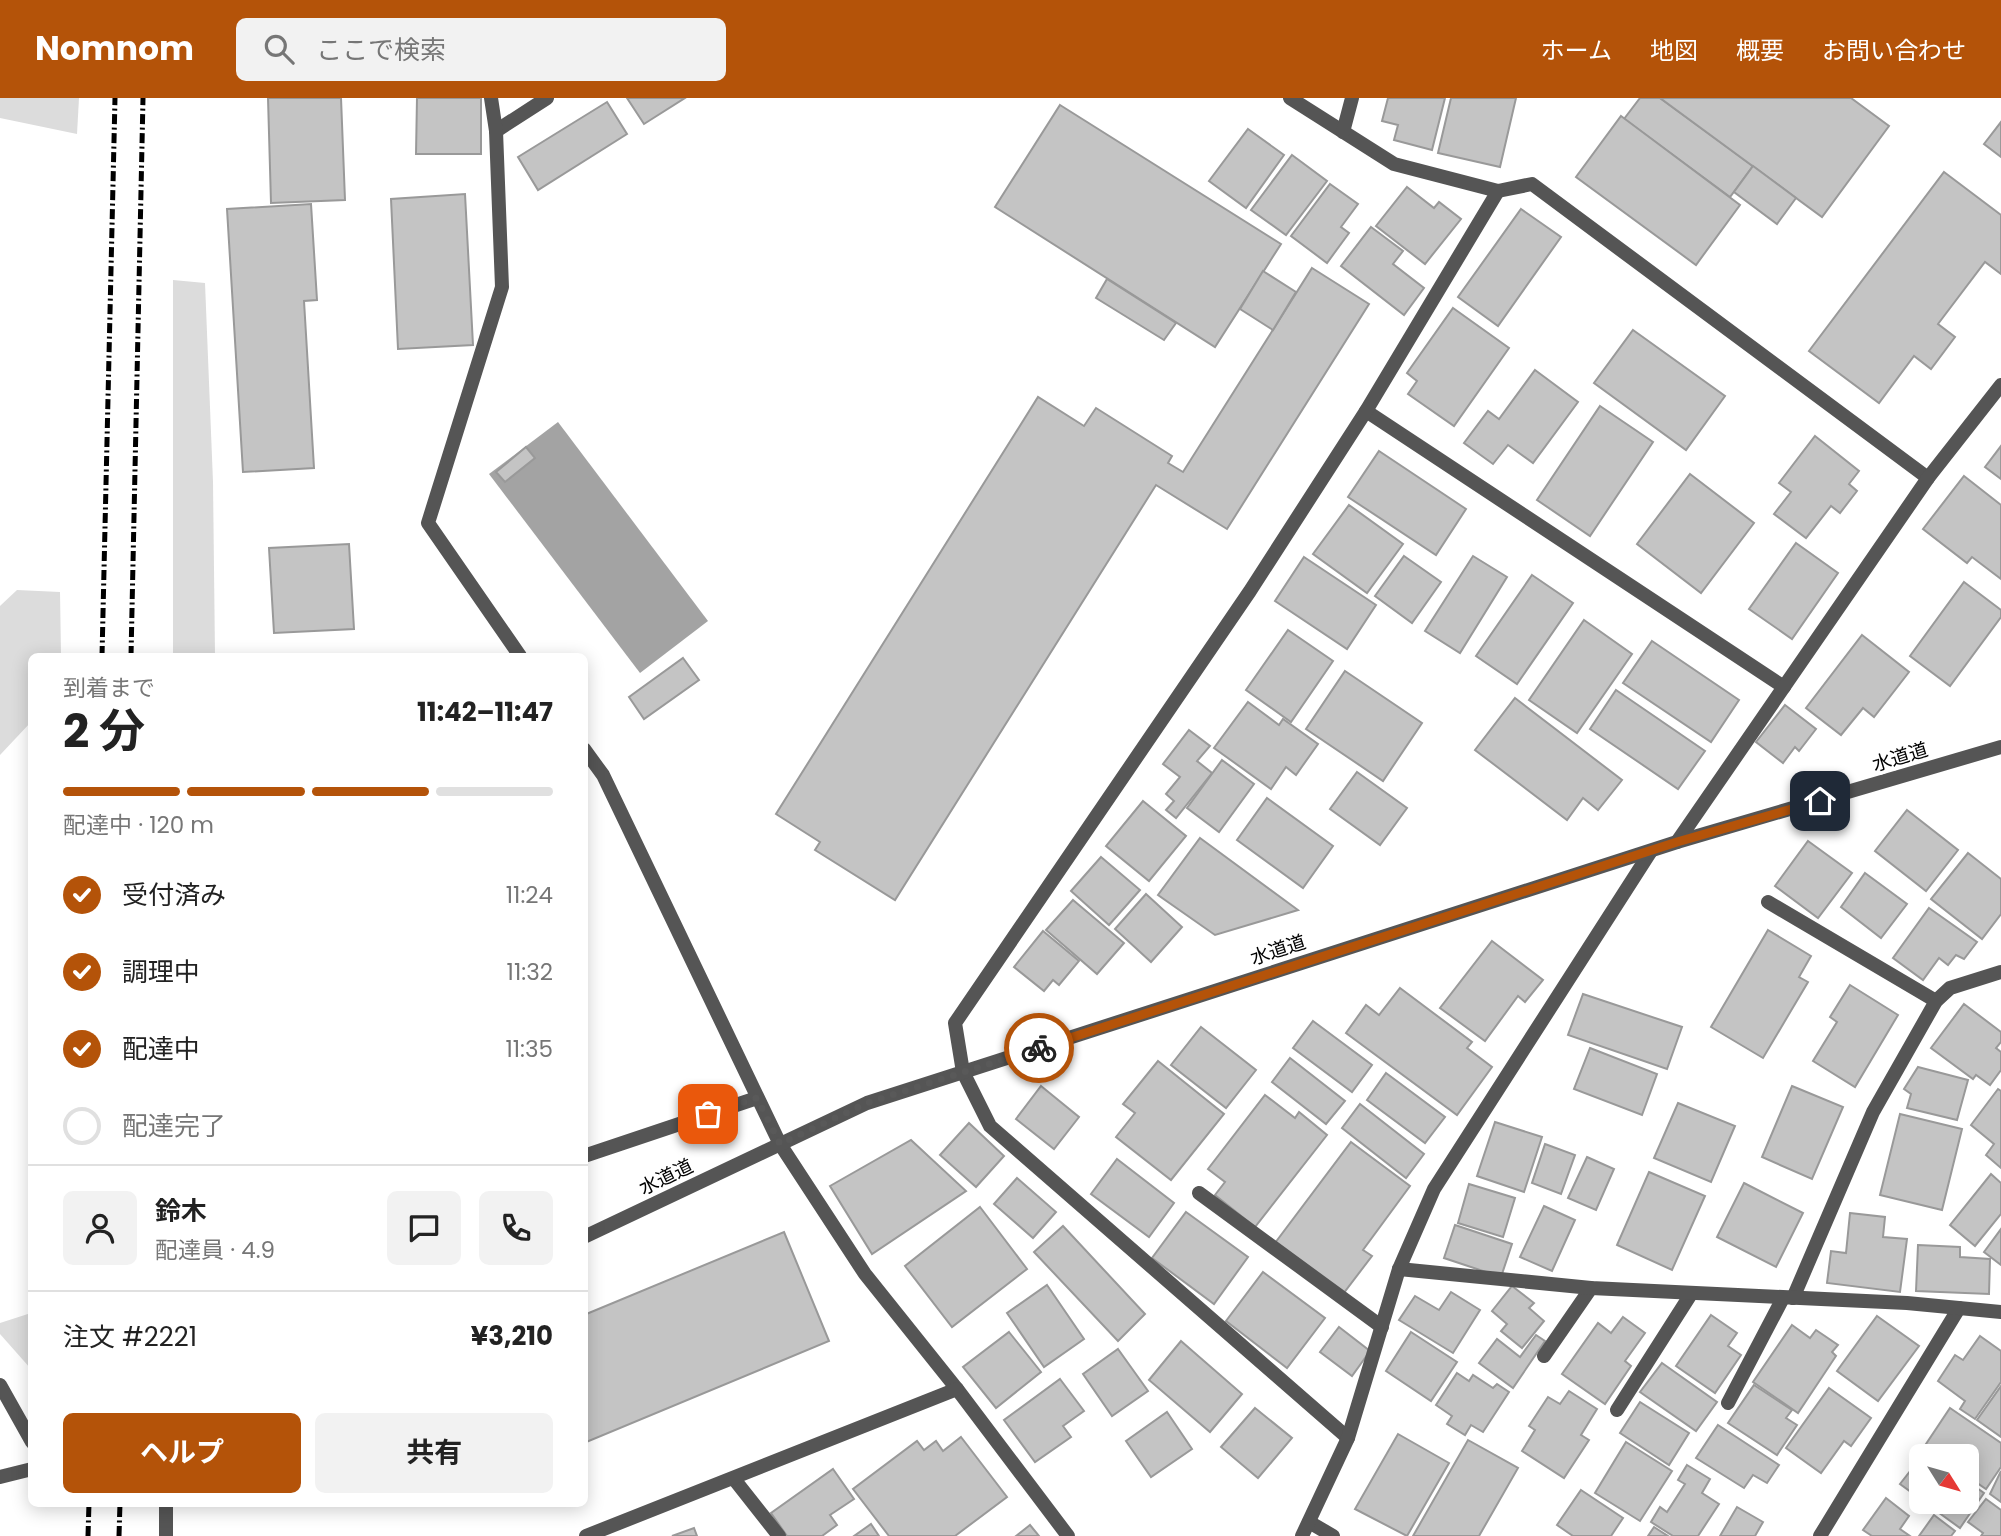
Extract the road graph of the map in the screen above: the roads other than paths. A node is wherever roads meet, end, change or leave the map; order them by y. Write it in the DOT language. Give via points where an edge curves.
graph roads {
  1 [pos="491,98"];
  2 [pos="547,98"];
  3 [pos="1290,98"];
  4 [pos="1352,98"];
  5 [pos="496,131"];
  6 [pos="1343,132"];
  7 [pos="1498,191"];
  8 [pos="2001,385"];
  9 [pos="1366,411"];
  10 [pos="1928,478"];
  11 [pos="518,653"];
  12 [pos="1784,687"];
  13 [pos="2001,747"];
  14 [pos="588,754"];
  15 [pos="1677,842"];
  16 [pos="1651,851"];
  17 [pos="1768,902"];
  18 [pos="2001,972"];
  19 [pos="1936,1001"];
  20 [pos="963,1072"];
  21 [pos="757,1098"];
  22 [pos="780,1144"];
  23 [pos="588,1155"];
  24 [pos="1199,1193"];
  25 [pos="588,1235"];
  26 [pos="1399,1269"];
  27 [pos="1591,1288"];
  28 [pos="1691,1294"];
  29 [pos="1788,1298"];
  30 [pos="1959,1308"];
  31 [pos="2001,1312"];
  32 [pos="1382,1326"];
  33 [pos="1544,1356"];
  34 [pos="0,1385"];
  35 [pos="957,1389"];
  36 [pos="1728,1402"];
  37 [pos="1617,1410"];
  38 [pos="28,1436"];
  39 [pos="1348,1438"];
  40 [pos="28,1470"];
  41 [pos="0,1477"];
  42 [pos="734,1479"];
  43 [pos="166,1507"];
  44 [pos="1309,1522"];
  45 [pos="166,1536"];
  46 [pos="586,1536"];
  47 [pos="779,1536"];
  48 [pos="1068,1536"];
  49 [pos="1302,1536"];
  50 [pos="1334,1536"];
  51 [pos="1820,1536"];
  1 -- 5 [label="street"];
  2 -- 5 [label="street"];
  3 -- 6 [label="street"];
  4 -- 6 [label="street"];
  5 -- 11 [label="street" via="502,287 428,523"];
  6 -- 7 [label="street" via="1394,164"];
  7 -- 9 [label="street"];
  7 -- 10 [label="street" via="1532,184"];
  8 -- 10 [label="street"];
  9 -- 12 [label="street"];
  9 -- 20 [label="street" via="1250,591 955,1023"];
  10 -- 12 [label="street"];
  12 -- 15 [label="street"];
  13 -- 15 [label="street, 水道道"];
  14 -- 21 [label="street" via="603,775"];
  15 -- 16 [label="street, 水道道"];
  16 -- 20 [label="street, 水道道"];
  16 -- 26 [label="street" via="1434,1189"];
  17 -- 19 [label="street"];
  18 -- 19 [label="street" via="1950,988"];
  19 -- 29 [label="street" via="1873,1111"];
  20 -- 22 [label="street, 水道道" via="867,1103"];
  20 -- 39 [label="street" via="990,1126"];
  21 -- 22 [label="street"];
  21 -- 23 [label="street"];
  22 -- 25 [label="street, 水道道"];
  22 -- 35 [label="street" via="865,1274"];
  24 -- 32 [label="street"];
  26 -- 27 [label="street"];
  26 -- 32 [label="street"];
  27 -- 28 [label="street"];
  27 -- 33 [label="street"];
  28 -- 29 [label="street"];
  28 -- 37 [label="street"];
  29 -- 30 [label="street"];
  29 -- 36 [label="street"];
  30 -- 31 [label="street"];
  30 -- 51 [label="street"];
  32 -- 39 [label="street"];
  34 -- 38 [label="street"];
  35 -- 42 [label="street"];
  35 -- 48 [label="street"];
  39 -- 44 [label="street"];
  40 -- 41 [label="street"];
  42 -- 46 [label="street"];
  42 -- 47 [label="street"];
  43 -- 45 [label="street"];
  44 -- 49 [label="street"];
  44 -- 50 [label="street"];
}
